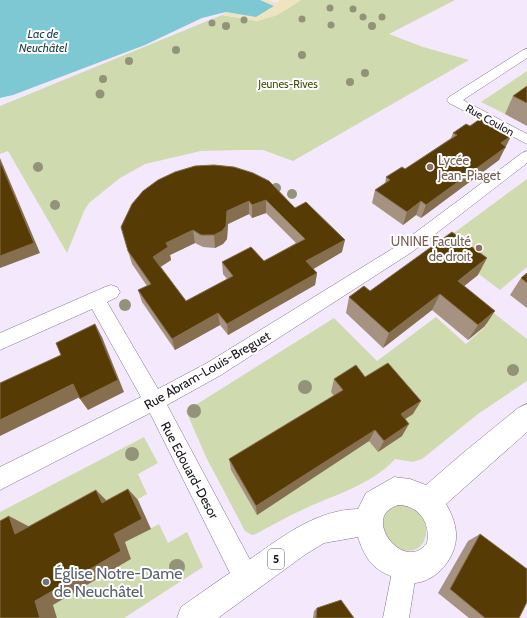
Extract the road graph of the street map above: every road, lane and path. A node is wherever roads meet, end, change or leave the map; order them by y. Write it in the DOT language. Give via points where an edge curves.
graph roads {
  1 [pos="527,53"];
  2 [pos="527,140"];
  3 [pos="527,156"];
  4 [pos="0,342"];
  5 [pos="154,401"];
  6 [pos="527,416"];
  7 [pos="0,479"];
  8 [pos="428,502"];
  9 [pos="369,523"];
  10 [pos="405,567"];
  11 [pos="247,580"];
  12 [pos="192,618"];
  13 [pos="396,618"];
  1 -- 2 [label="street, Rue Coulon" via="454,100"];
  3 -- 5 [label="street, Rue Abram-Louis-Breguet" via="406,248 214,369"];
  4 -- 5 [label="street, Rue Edouard-Desor" via="103,296"];
  5 -- 7 [label="street, Rue Abram-Louis-Breguet"];
  5 -- 11 [label="street, Rue Edouard-Desor"];
  6 -- 8 [label="main road"];
  8 -- 9 [label="main road" via="417,494 394,491 376,502"];
  8 -- 10 [label="main road" via="440,522 441,546 431,561 423,566"];
  9 -- 10 [label="main road" via="376,546 388,560"];
  9 -- 11 [label="main road, 5" via="335,526 318,531"];
  10 -- 13 [label="street"];
  11 -- 12 [label="main road, 5"];
}
